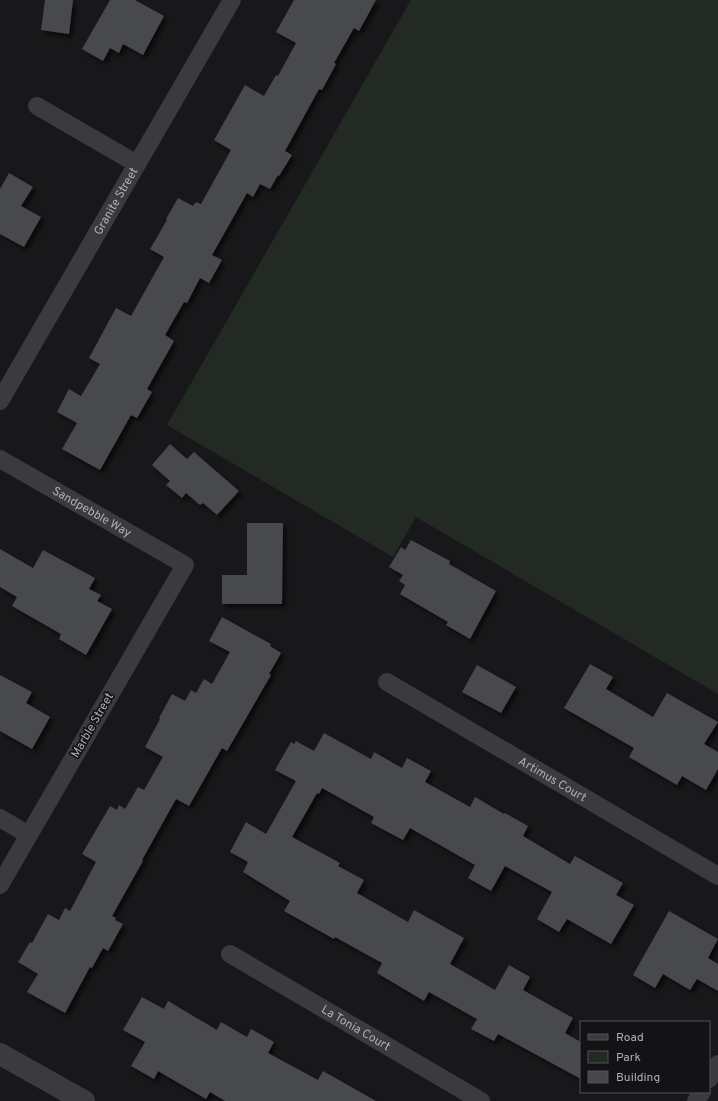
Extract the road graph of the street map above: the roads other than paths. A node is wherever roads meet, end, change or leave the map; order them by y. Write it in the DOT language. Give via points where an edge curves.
graph roads {
  1 [pos="232,0"];
  2 [pos="37,106"];
  3 [pos="137,164"];
  4 [pos="0,401"];
  5 [pos="0,459"];
  6 [pos="185,565"];
  7 [pos="387,682"];
  8 [pos="0,818"];
  9 [pos="29,835"];
  10 [pos="718,876"];
  11 [pos="0,885"];
  12 [pos="230,954"];
  13 [pos="0,1054"];
  14 [pos="718,1064"];
  15 [pos="710,1077"];
  16 [pos="84,1101"];
  17 [pos="481,1101"];
  1 -- 3 [label="street, Granite Street"];
  2 -- 3 [label="street"];
  3 -- 4 [label="street, Granite Street"];
  5 -- 6 [label="street, Sandpebble Way"];
  6 -- 9 [label="street, Marble Street"];
  7 -- 10 [label="street, Artimus Court"];
  8 -- 9 [label="street"];
  9 -- 11 [label="street, Marble Street"];
  12 -- 17 [label="street, La Tonia Court"];
  13 -- 16 [label="street"];
  14 -- 15 [label="street"];
}
